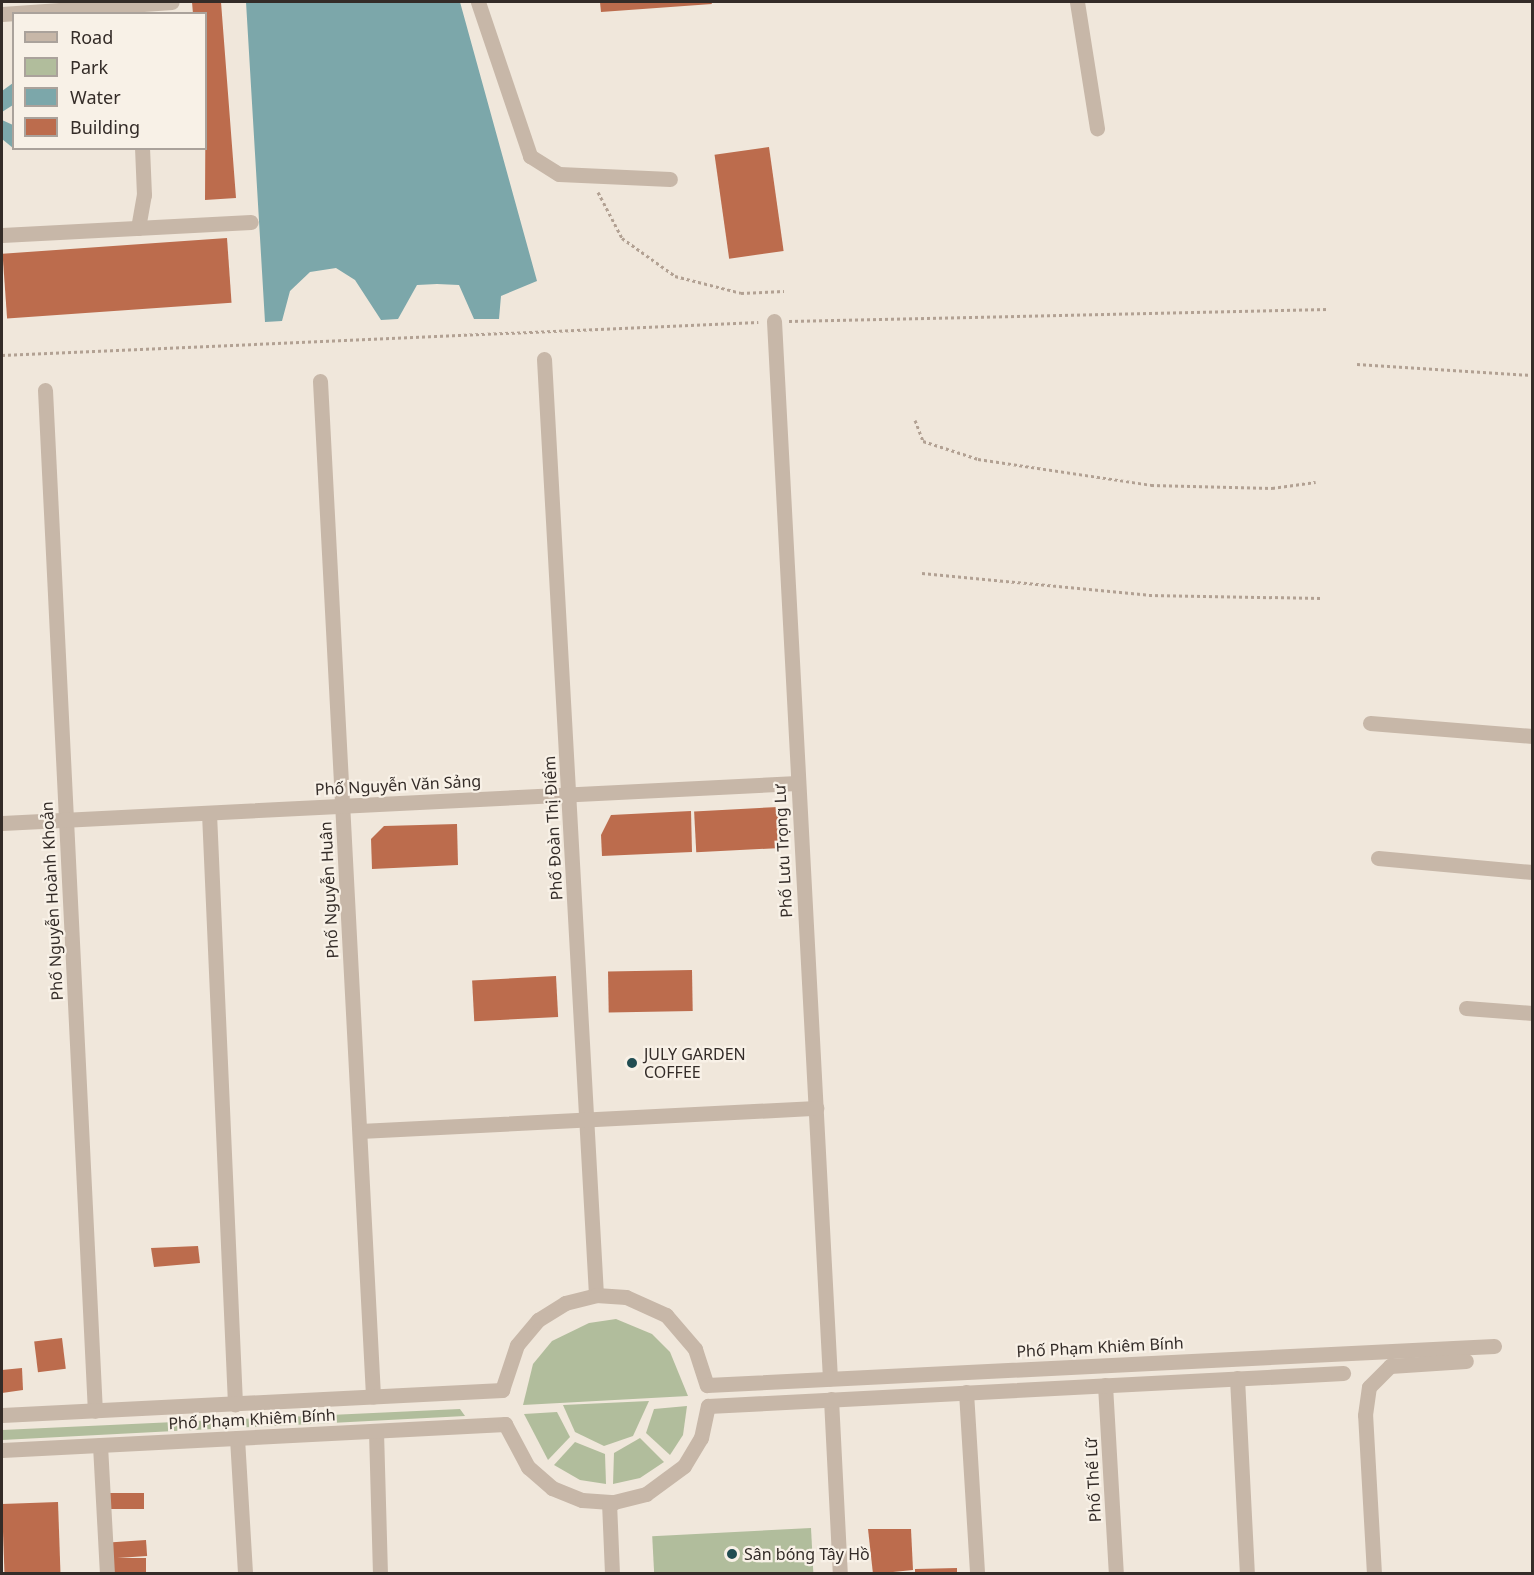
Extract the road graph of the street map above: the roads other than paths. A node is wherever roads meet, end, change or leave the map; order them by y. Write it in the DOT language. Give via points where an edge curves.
graph roads {
  1 [pos="172,2"];
  2 [pos="478,2"];
  3 [pos="1077,2"];
  4 [pos="136,9"];
  5 [pos="56,12"];
  6 [pos="1097,128"];
  7 [pos="142,150"];
  8 [pos="670,179"];
  9 [pos="251,222"];
  10 [pos="138,228"];
  11 [pos="2,235"];
  12 [pos="774,321"];
  13 [pos="544,359"];
  14 [pos="320,381"];
  15 [pos="45,390"];
  16 [pos="1370,723"];
  17 [pos="1533,736"];
  18 [pos="797,783"];
  19 [pos="568,795"];
  20 [pos="343,806"];
  21 [pos="209,813"];
  22 [pos="66,820"];
  23 [pos="2,823"];
  24 [pos="1378,858"];
  25 [pos="1533,872"];
  26 [pos="1466,1008"];
  27 [pos="1533,1013"];
  28 [pos="816,1108"];
  29 [pos="589,1118"];
  30 [pos="360,1131"];
  31 [pos="596,1295"];
  32 [pos="1494,1346"];
  33 [pos="1466,1361"];
  34 [pos="1342,1373"];
  35 [pos="1237,1378"];
  36 [pos="830,1379"];
  37 [pos="1105,1385"];
  38 [pos="966,1392"];
  39 [pos="373,1397"];
  40 [pos="831,1400"];
  41 [pos="236,1404"];
  42 [pos="95,1411"];
  43 [pos="2,1415"];
  44 [pos="375,1431"];
  45 [pos="237,1438"];
  46 [pos="100,1445"];
  47 [pos="2,1450"];
  48 [pos="609,1502"];
  49 [pos="107,1574"];
  50 [pos="245,1574"];
  51 [pos="381,1574"];
  52 [pos="612,1574"];
  53 [pos="840,1574"];
  54 [pos="977,1574"];
  55 [pos="1116,1574"];
  56 [pos="1247,1574"];
  57 [pos="1374,1574"];
  1 -- 4 [label="street"];
  2 -- 8 [label="street" via="530,156 559,174"];
  3 -- 6 [label="street"];
  4 -- 5 [label="street"];
  7 -- 10 [label="street" via="144,195"];
  9 -- 10 [label="street"];
  10 -- 11 [label="street"];
  12 -- 18 [label="street, Phố Lưu Trọng Lư"];
  13 -- 19 [label="street, Phố Đoàn Thị Điểm"];
  14 -- 20 [label="street, Phố Nguyễn Huân"];
  15 -- 22 [label="street, Phố Nguyễn Hoành Khoản"];
  16 -- 17 [label="street"];
  18 -- 19 [label="street, Phố Nguyễn Văn Sảng"];
  18 -- 28 [label="street, Phố Lưu Trọng Lư"];
  19 -- 20 [label="street, Phố Nguyễn Văn Sảng"];
  19 -- 29 [label="street, Phố Đoàn Thị Điểm"];
  20 -- 21 [label="street, Phố Nguyễn Văn Sảng"];
  20 -- 30 [label="street, Phố Nguyễn Huân"];
  21 -- 22 [label="street, Phố Nguyễn Văn Sảng"];
  21 -- 41 [label="street"];
  22 -- 23 [label="street, Phố Nguyễn Văn Sảng"];
  22 -- 42 [label="street, Phố Nguyễn Hoành Khoản"];
  24 -- 25 [label="street"];
  26 -- 27 [label="street"];
  28 -- 29 [label="street"];
  28 -- 36 [label="street, Phố Lưu Trọng Lư"];
  29 -- 30 [label="street"];
  29 -- 31 [label="street, Phố Đoàn Thị Điểm"];
  30 -- 39 [label="street, Phố Nguyễn Huân"];
  31 -- 36 [label="street, Phố Phạm Khiêm Bính" via="626,1297 666,1316 696,1349 708,1385"];
  31 -- 39 [label="street, Phố Phạm Khiêm Bính" via="565,1303 538,1320 514,1352 502,1390"];
  32 -- 36 [label="street, Phố Phạm Khiêm Bính"];
  33 -- 57 [label="street" via="1390,1366 1369,1387 1365,1415"];
  34 -- 35 [label="street"];
  35 -- 37 [label="street"];
  35 -- 56 [label="street"];
  37 -- 38 [label="street"];
  37 -- 55 [label="street, Phố Thế Lữ"];
  38 -- 40 [label="street"];
  38 -- 54 [label="street"];
  39 -- 41 [label="street, Phố Phạm Khiêm Bính"];
  40 -- 48 [label="street" via="708,1406 701,1438 673,1477 646,1494"];
  40 -- 53 [label="street"];
  41 -- 42 [label="street, Phố Phạm Khiêm Bính"];
  42 -- 43 [label="street, Phố Phạm Khiêm Bính"];
  44 -- 45 [label="street, Phố Phạm Khiêm Bính"];
  44 -- 48 [label="street, Phố Phạm Khiêm Bính" via="505,1424 518,1454 539,1478 567,1495"];
  44 -- 51 [label="street"];
  45 -- 46 [label="street, Phố Phạm Khiêm Bính"];
  45 -- 50 [label="street"];
  46 -- 47 [label="street, Phố Phạm Khiêm Bính"];
  46 -- 49 [label="street"];
  48 -- 52 [label="street"];
}
